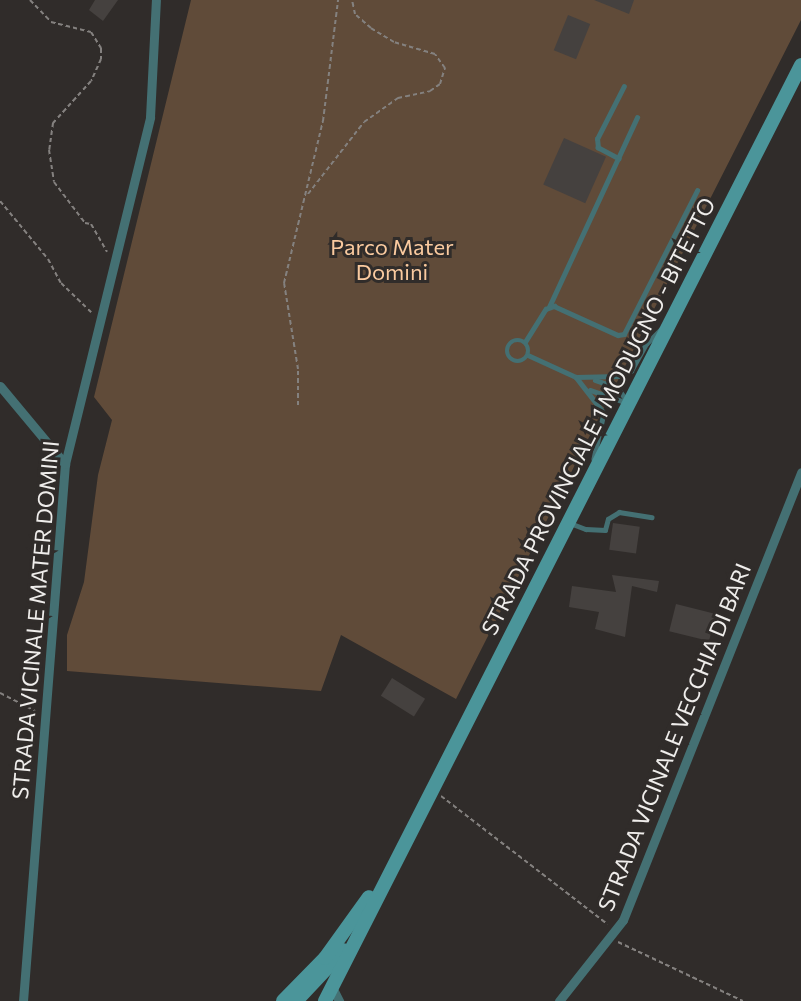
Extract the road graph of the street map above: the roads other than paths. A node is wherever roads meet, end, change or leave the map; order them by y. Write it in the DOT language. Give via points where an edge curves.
graph roads {
  1 [pos="156,0"];
  2 [pos="801,65"];
  3 [pos="624,86"];
  4 [pos="637,117"];
  5 [pos="619,159"];
  6 [pos="697,191"];
  7 [pos="549,307"];
  8 [pos="670,320"];
  9 [pos="525,342"];
  10 [pos="528,355"];
  11 [pos="576,377"];
  12 [pos="591,378"];
  13 [pos="0,386"];
  14 [pos="587,389"];
  15 [pos="629,403"];
  16 [pos="65,464"];
  17 [pos="801,472"];
  18 [pos="592,474"];
  19 [pos="652,517"];
  20 [pos="568,522"];
  21 [pos="363,916"];
  22 [pos="332,987"];
  23 [pos="24,1001"];
  24 [pos="283,1001"];
  25 [pos="296,1001"];
  26 [pos="325,1001"];
  27 [pos="339,1001"];
  28 [pos="559,1001"];
  1 -- 16 [label="street, STRADA VICINALE MATER DOMINI" via="152,103"];
  2 -- 8 [label="main road, STRADA PROVINCIALE 1 MODUGNO - BITETTO"];
  3 -- 5 [label="lane" via="597,139 598,148"];
  4 -- 5 [label="lane"];
  5 -- 7 [label="lane"];
  6 -- 7 [label="lane" via="624,334"];
  7 -- 9 [label="lane"];
  8 -- 12 [label="lane" via="646,344 632,371"];
  8 -- 15 [label="main road, STRADA PROVINCIALE 1 MODUGNO - BITETTO"];
  9 -- 10 [label="lane"];
  9 -- 10 [label="lane" via="512,342 508,352 517,362"];
  10 -- 11 [label="lane"];
  11 -- 12 [label="lane"];
  11 -- 14 [label="lane"];
  12 -- 15 [label="lane" via="618,388"];
  13 -- 16 [label="street"];
  14 -- 15 [label="lane"];
  14 -- 18 [label="lane" via="602,407 604,419"];
  15 -- 18 [label="main road, STRADA PROVINCIALE 1 MODUGNO - BITETTO"];
  16 -- 23 [label="street, STRADA VICINALE MATER DOMINI"];
  17 -- 28 [label="street, STRADA VICINALE VECCHIA DI BARI" via="623,920"];
  18 -- 20 [label="main road, STRADA PROVINCIALE 1 MODUGNO - BITETTO"];
  19 -- 20 [label="lane" via="619,512 608,519 605,530 586,529"];
  20 -- 21 [label="main road, STRADA PROVINCIALE 1 MODUGNO - BITETTO"];
  21 -- 22 [label="main road"];
  21 -- 24 [label="main road"];
  21 -- 25 [label="main road" via="336,959"];
  22 -- 26 [label="main road"];
  22 -- 27 [label="street"];
}
